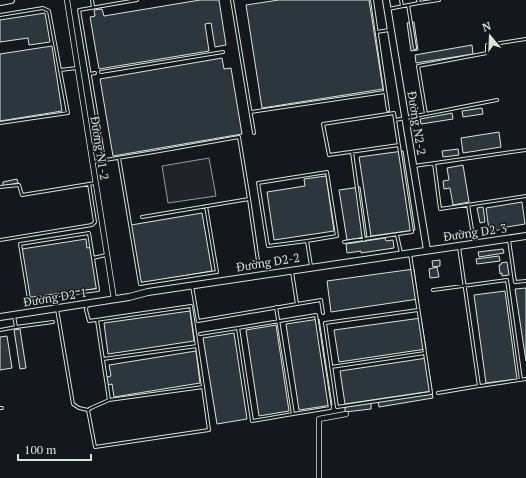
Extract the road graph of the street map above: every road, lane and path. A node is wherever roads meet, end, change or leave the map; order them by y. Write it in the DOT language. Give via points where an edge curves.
graph roads {
  1 [pos="10,0"];
  2 [pos="67,0"];
  3 [pos="92,0"];
  4 [pos="137,0"];
  5 [pos="232,0"];
  6 [pos="372,0"];
  7 [pos="386,0"];
  8 [pos="401,0"];
  9 [pos="439,0"];
  10 [pos="0,2"];
  11 [pos="418,2"];
  12 [pos="408,5"];
  13 [pos="402,6"];
  14 [pos="93,7"];
  15 [pos="388,9"];
  16 [pos="0,15"];
  17 [pos="391,30"];
  18 [pos="377,32"];
  19 [pos="526,39"];
  20 [pos="415,48"];
  21 [pos="223,52"];
  22 [pos="77,68"];
  23 [pos="60,70"];
  24 [pos="101,72"];
  25 [pos="95,73"];
  26 [pos="90,74"];
  27 [pos="385,92"];
  28 [pos="497,100"];
  29 [pos="388,110"];
  30 [pos="251,112"];
  31 [pos="426,114"];
  32 [pos="405,118"];
  33 [pos="395,120"];
  34 [pos="0,123"];
  35 [pos="254,133"];
  36 [pos="399,145"];
  37 [pos="526,150"];
  38 [pos="352,152"];
  39 [pos="119,158"];
  40 [pos="104,160"];
  41 [pos="92,162"];
  42 [pos="434,163"];
  43 [pos="413,166"];
  44 [pos="95,183"];
  45 [pos="89,184"];
  46 [pos="0,187"];
  47 [pos="526,196"];
  48 [pos="249,199"];
  49 [pos="468,205"];
  50 [pos="206,206"];
  51 [pos="142,217"];
  52 [pos="398,235"];
  53 [pos="526,236"];
  54 [pos="509,238"];
  55 [pos="0,240"];
  56 [pos="307,240"];
  57 [pos="364,240"];
  58 [pos="344,242"];
  59 [pos="474,244"];
  60 [pos="458,246"];
  61 [pos="426,250"];
  62 [pos="410,253"];
  63 [pos="401,254"];
  64 [pos="107,255"];
  65 [pos="93,258"];
  66 [pos="258,260"];
  67 [pos="311,267"];
  68 [pos="292,270"];
  69 [pos="526,281"];
  70 [pos="192,285"];
  71 [pos="464,286"];
  72 [pos="433,290"];
  73 [pos="114,299"];
  74 [pos="87,304"];
  75 [pos="297,304"];
  76 [pos="276,307"];
  77 [pos="56,308"];
  78 [pos="418,310"];
  79 [pos="323,313"];
  80 [pos="14,315"];
  81 [pos="0,317"];
  82 [pos="97,320"];
  83 [pos="278,321"];
  84 [pos="53,322"];
  85 [pos="16,327"];
  86 [pos="238,328"];
  87 [pos="0,330"];
  88 [pos="200,334"];
  89 [pos="197,346"];
  90 [pos="425,353"];
  91 [pos="103,359"];
  92 [pos="331,367"];
  93 [pos="526,379"];
  94 [pos="521,380"];
  95 [pos="479,386"];
  96 [pos="203,387"];
  97 [pos="438,393"];
  98 [pos="109,400"];
  99 [pos="88,410"];
  100 [pos="293,414"];
  101 [pos="346,414"];
  102 [pos="319,478"];
  1 -- 10 [label="main road"];
  2 -- 22 [label="street, Đường N1-2"];
  3 -- 14 [label="lane"];
  4 -- 14 [label="lane"];
  5 -- 30 [label="lane"];
  6 -- 18 [label="lane"];
  7 -- 15 [label="main road, Đường N2-2"];
  8 -- 13 [label="lane"];
  9 -- 11 [label="lane"];
  11 -- 12 [label="lane"];
  12 -- 13 [label="lane"];
  12 -- 20 [label="lane"];
  13 -- 15 [label="lane"];
  14 -- 26 [label="lane" via="79,10"];
  15 -- 17 [label="main road, Đường N2-2"];
  16 -- 23 [label="lane" via="43,8 49,11"];
  17 -- 18 [label="lane"];
  17 -- 32 [label="main road, Đường N2-2"];
  18 -- 27 [label="lane"];
  19 -- 31 [label="lane" via="486,45 487,53 418,66"];
  21 -- 24 [label="lane"];
  22 -- 23 [label="lane"];
  22 -- 41 [label="street, Đường N1-2"];
  23 -- 34 [label="lane" via="68,113"];
  25 -- 26 [label="lane"];
  26 -- 40 [label="lane"];
  27 -- 29 [label="lane"];
  27 -- 30 [label="lane"];
  28 -- 31 [label="lane"];
  30 -- 35 [label="lane"];
  31 -- 32 [label="lane"];
  32 -- 33 [label="lane"];
  32 -- 43 [label="main road, Đường N2-2"];
  33 -- 36 [label="lane"];
  33 -- 38 [label="lane" via="394,113 323,124 329,155"];
  36 -- 38 [label="lane"];
  36 -- 52 [label="lane" via="412,232"];
  37 -- 42 [label="lane"];
  38 -- 57 [label="lane"];
  39 -- 40 [label="lane"];
  39 -- 48 [label="lane" via="239,137"];
  39 -- 50 [label="lane" via="140,284 217,272"];
  40 -- 41 [label="lane"];
  41 -- 44 [label="street, Đường N1-2"];
  42 -- 43 [label="lane"];
  42 -- 49 [label="lane" via="440,209"];
  43 -- 61 [label="main road, Đường N2-2"];
  44 -- 45 [label="lane"];
  44 -- 64 [label="street, Đường N1-2"];
  45 -- 46 [label="lane" via="22,195 19,185"];
  45 -- 55 [label="lane" via="95,222 92,225"];
  47 -- 49 [label="lane"];
  48 -- 50 [label="lane"];
  48 -- 66 [label="lane"];
  49 -- 59 [label="lane"];
  50 -- 51 [label="lane"];
  52 -- 57 [label="lane"];
  52 -- 63 [label="lane"];
  53 -- 54 [label="main road, Đường D2-3"];
  54 -- 59 [label="main road, Đường D2-3"];
  54 -- 69 [label="lane" via="515,282"];
  56 -- 56 [label="lane" via="337,236 327,172 258,183 268,246"];
  56 -- 67 [label="lane"];
  57 -- 58 [label="lane"];
  59 -- 60 [label="main road, Đường D2-3"];
  60 -- 61 [label="main road, Đường D2-3"];
  60 -- 71 [label="lane"];
  61 -- 62 [label="main road, Đường D2-2"];
  62 -- 63 [label="main road, Đường D2-2"];
  62 -- 78 [label="lane"];
  63 -- 67 [label="main road, Đường D2-2"];
  64 -- 65 [label="lane"];
  64 -- 73 [label="street, Đường N1-2"];
  65 -- 65 [label="lane" via="89,233 20,244 29,299 98,290"];
  67 -- 68 [label="main road, Đường D2-2"];
  68 -- 70 [label="main road, Đường D2-2"];
  68 -- 75 [label="lane"];
  70 -- 73 [label="main road, Đường D2-2"];
  70 -- 76 [label="lane" via="198,321"];
  71 -- 72 [label="lane"];
  71 -- 94 [label="lane" via="507,280"];
  71 -- 95 [label="lane"];
  73 -- 74 [label="main road, Đường D2-1"];
  74 -- 77 [label="main road, Đường D2-1"];
  74 -- 82 [label="lane" via="89,320"];
  75 -- 76 [label="lane"];
  75 -- 79 [label="lane" via="321,300"];
  76 -- 83 [label="lane"];
  77 -- 80 [label="main road, Đường D2-1"];
  77 -- 99 [label="lane" via="73,404"];
  78 -- 90 [label="lane"];
  78 -- 92 [label="lane" via="325,324"];
  80 -- 81 [label="main road, Đường D2-1"];
  80 -- 85 [label="lane"];
  82 -- 89 [label="lane" via="191,306"];
  82 -- 91 [label="lane"];
  83 -- 86 [label="lane"];
  83 -- 100 [label="lane"];
  83 -- 100 [label="lane" via="316,315 330,408"];
  84 -- 85 [label="lane"];
  85 -- 87 [label="lane"];
  86 -- 88 [label="lane"];
  86 -- 100 [label="lane" via="252,421"];
  89 -- 91 [label="lane"];
  89 -- 96 [label="lane"];
  90 -- 92 [label="lane"];
  90 -- 92 [label="lane" via="431,393 337,407"];
  91 -- 98 [label="lane"];
  93 -- 94 [label="lane"];
  94 -- 95 [label="lane"];
  95 -- 97 [label="lane"];
  96 -- 98 [label="lane"];
  96 -- 99 [label="lane" via="209,430 95,447"];
  98 -- 99 [label="lane"];
  101 -- 102 [label="street" via="319,419"];
}
